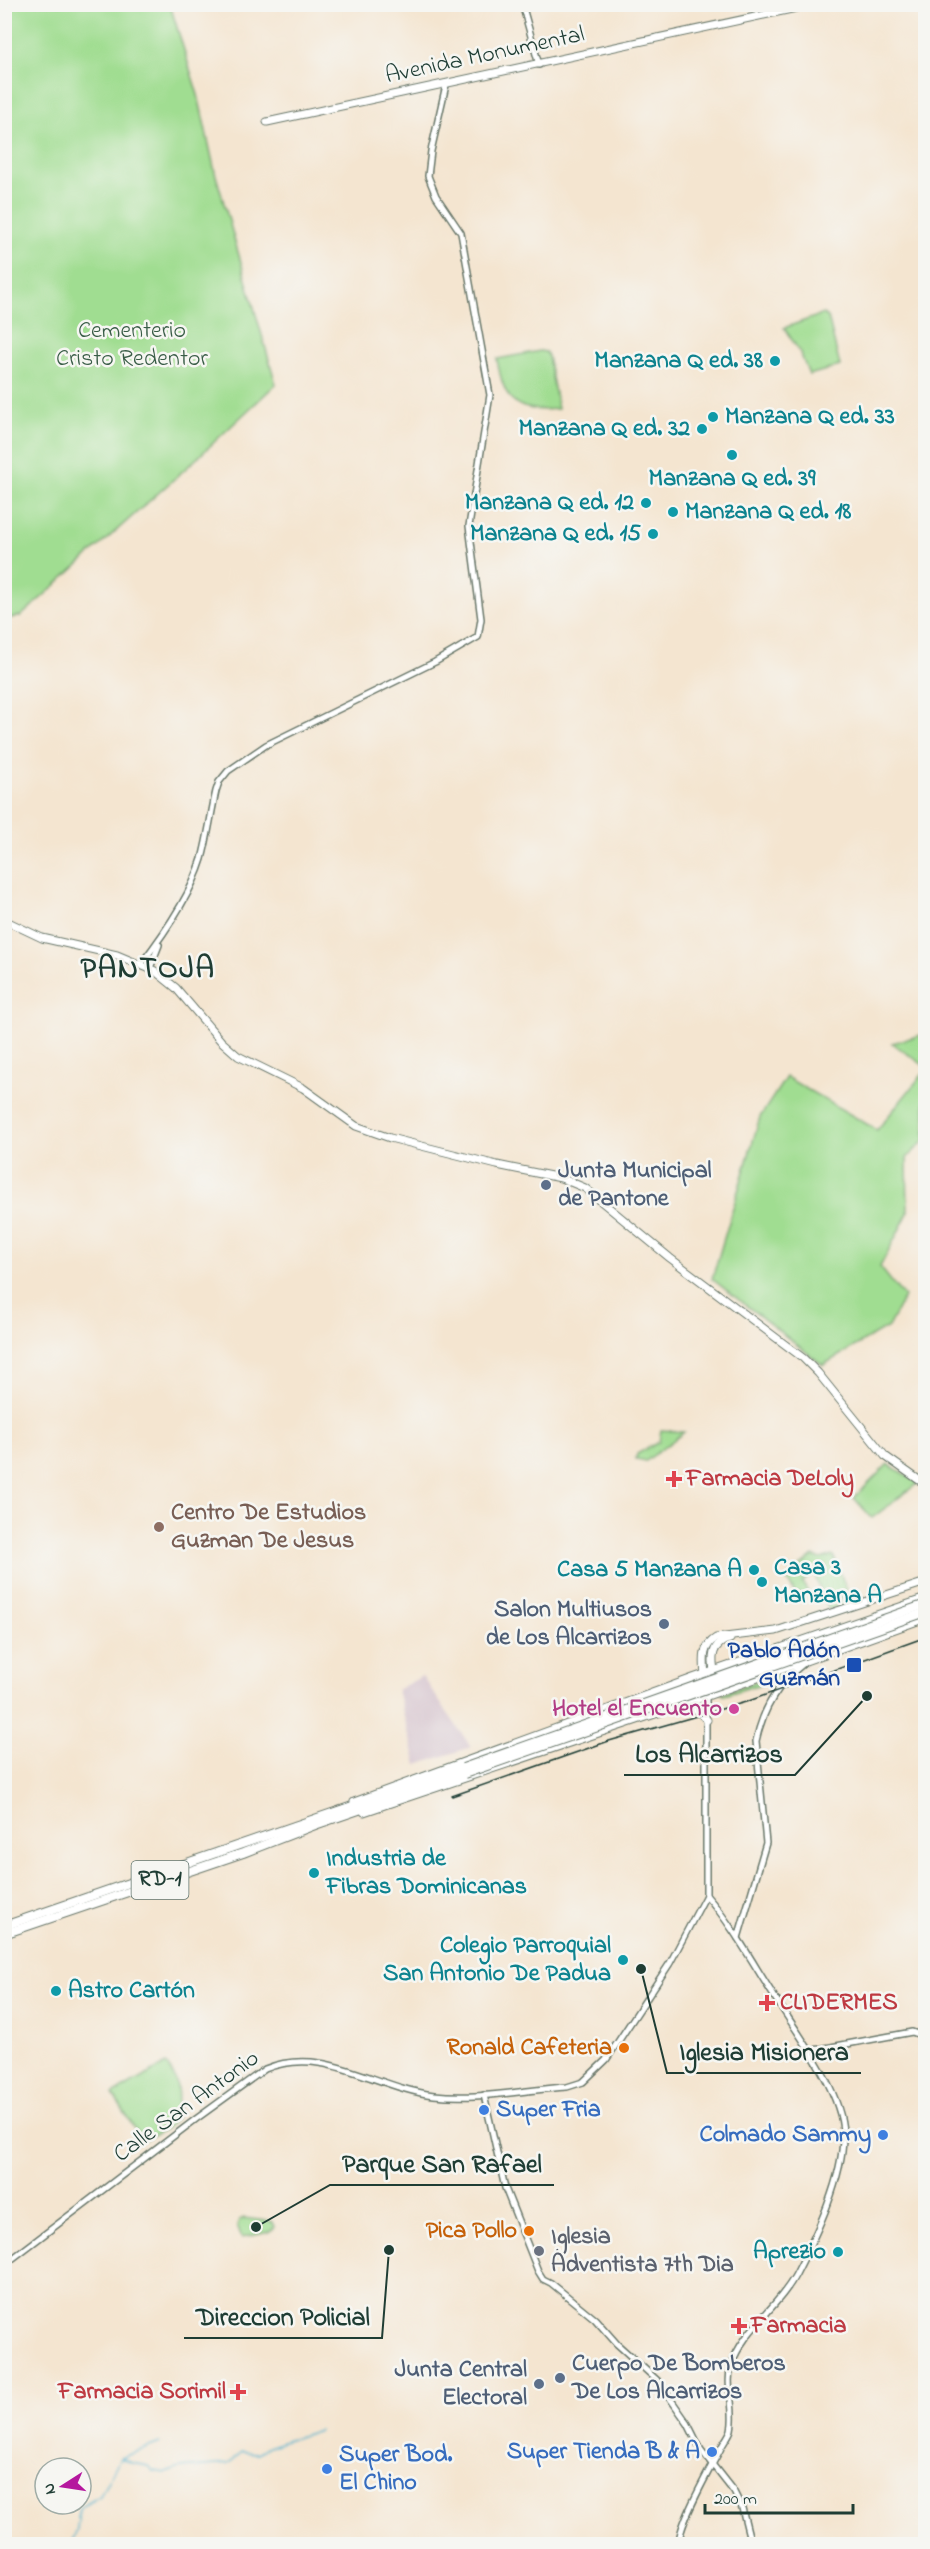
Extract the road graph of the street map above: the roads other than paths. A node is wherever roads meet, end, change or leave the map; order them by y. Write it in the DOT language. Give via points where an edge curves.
graph roads {
  1 [pos="522,4"];
  2 [pos="815,4"];
  3 [pos="538,65"];
  4 [pos="446,85"];
  5 [pos="267,122"];
  6 [pos="4,920"];
  7 [pos="161,938"];
  8 [pos="141,964"];
  9 [pos="150,968"];
  10 [pos="926,1485"];
  11 [pos="926,1584"];
  12 [pos="926,1598"];
  13 [pos="926,1604"];
  14 [pos="926,1612"];
  15 [pos="926,1618"];
  16 [pos="753,1657"];
  17 [pos="809,1659"];
  18 [pos="714,1671"];
  19 [pos="761,1677"];
  20 [pos="705,1678"];
  21 [pos="719,1692"];
  22 [pos="706,1697"];
  23 [pos="629,1702"];
  24 [pos="682,1705"];
  25 [pos="707,1720"];
  26 [pos="634,1722"];
  27 [pos="464,1771"];
  28 [pos="314,1822"];
  29 [pos="706,1895"];
  30 [pos="4,1926"];
  31 [pos="4,1934"];
  32 [pos="738,1938"];
  33 [pos="926,2037"];
  34 [pos="809,2051"];
  35 [pos="484,2095"];
  36 [pos="4,2265"];
  37 [pos="712,2464"];
  38 [pos="678,2544"];
  39 [pos="751,2544"];
  1 -- 3 [label="street"];
  2 -- 3 [label="main road, Avenida Monumental"];
  3 -- 4 [label="main road, Avenida Monumental"];
  4 -- 5 [label="main road, Avenida Monumental"];
  4 -- 7 [label="street" via="428,176 436,196 461,233 490,395 469,526 481,619 478,637 266,745 228,771 216,791 197,873"];
  6 -- 8 [label="main road" via="42,938"];
  7 -- 8 [label="street"];
  7 -- 9 [label="street"];
  8 -- 9 [label="main road"];
  9 -- 10 [label="main road" via="176,988 238,1056 303,1088 356,1126 396,1140 561,1178 596,1194 670,1258 803,1358 885,1456"];
  11 -- 18 [label="main road" via="776,1635 723,1641 714,1650"];
  11 -- 20 [label="main road" via="776,1631 716,1638 704,1652"];
  12 -- 16 [label="main road"];
  13 -- 27 [label="highway, RD-1, bridge"];
  14 -- 27 [label="highway, RD-1, bridge"];
  15 -- 17 [label="main road"];
  16 -- 18 [label="main road"];
  16 -- 19 [label="main road" via="750,1661 755,1676"];
  17 -- 19 [label="main road"];
  17 -- 32 [label="street" via="780,1684 760,1724 756,1740 766,1843"];
  18 -- 20 [label="main road"];
  18 -- 21 [label="main road"];
  19 -- 21 [label="main road"];
  20 -- 21 [label="main road"];
  20 -- 22 [label="main road"];
  20 -- 23 [label="main road" via="693,1678"];
  21 -- 22 [label="main road"];
  22 -- 24 [label="main road"];
  22 -- 25 [label="street"];
  23 -- 26 [label="main road" via="638,1702 642,1708"];
  23 -- 28 [label="main road" via="392,1786"];
  24 -- 25 [label="main road" via="697,1710"];
  24 -- 26 [label="main road"];
  25 -- 29 [label="street"];
  26 -- 28 [label="main road" via="385,1806"];
  27 -- 28 [label="highway, RD-1"];
  28 -- 30 [label="highway, RD-1"];
  28 -- 31 [label="highway, RD-1" via="243,1853"];
  29 -- 32 [label="street"];
  29 -- 35 [label="street, Calle San Antonio" via="664,1973 591,2077 575,2086"];
  32 -- 34 [label="street"];
  33 -- 34 [label="street" via="912,2032"];
  34 -- 37 [label="street" via="841,2115 843,2135 832,2192 789,2286 752,2329 731,2367 731,2429"];
  35 -- 36 [label="street, Calle San Antonio" via="437,2095 400,2089 349,2068 314,2061 277,2064 204,2113"];
  35 -- 37 [label="street" via="505,2188 543,2279 595,2319 616,2344 658,2381"];
  37 -- 38 [label="street"];
  37 -- 39 [label="street" via="742,2508"];
}
